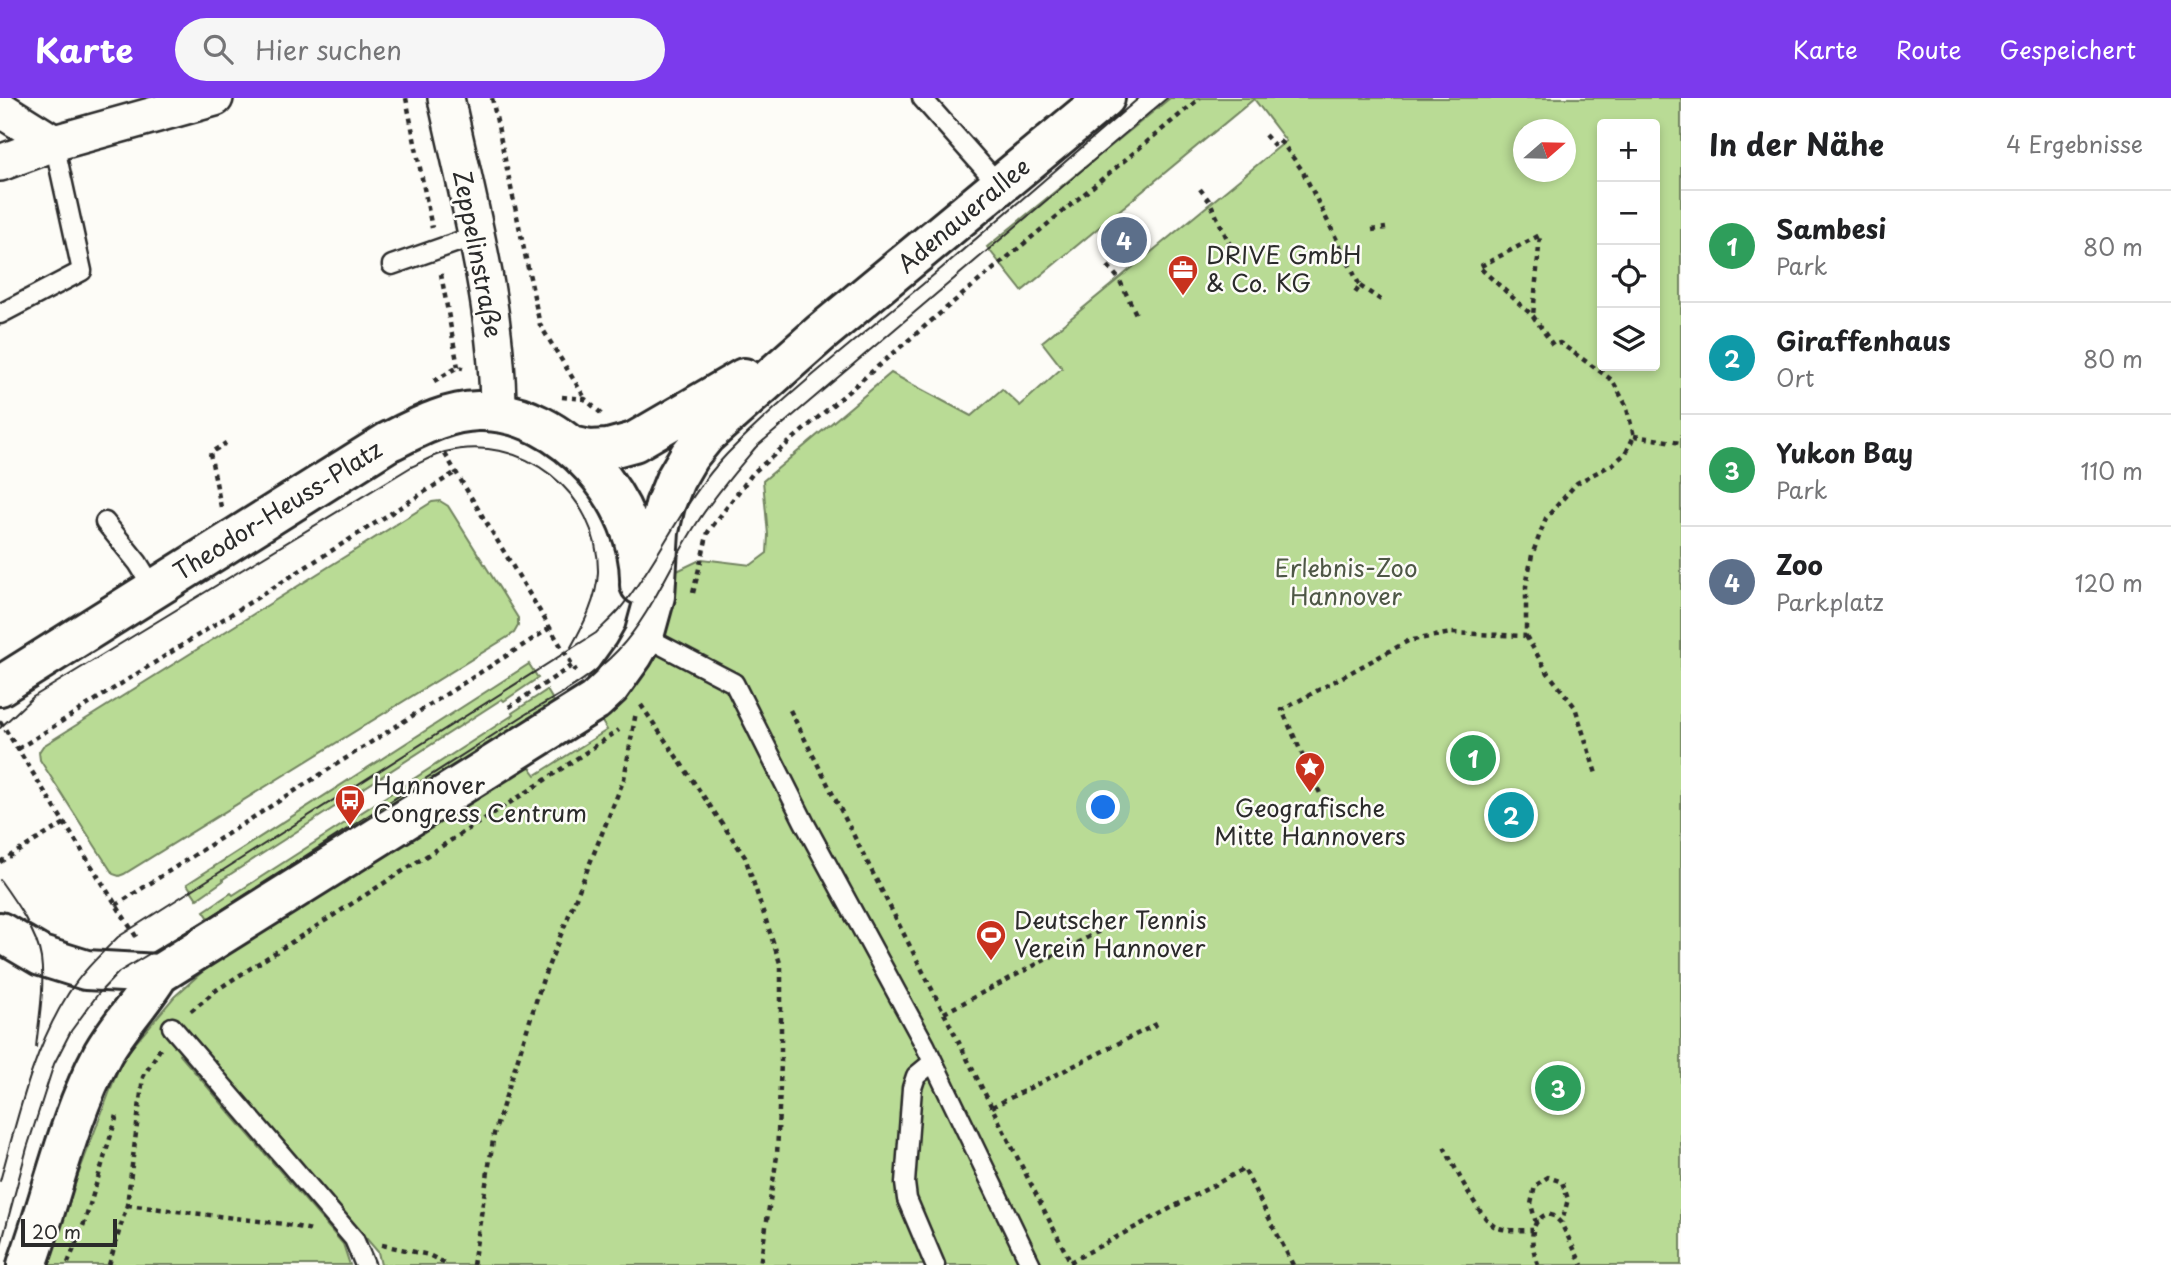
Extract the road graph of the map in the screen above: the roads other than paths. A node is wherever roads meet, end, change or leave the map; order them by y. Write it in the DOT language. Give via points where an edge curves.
graph roads {
  1 [pos="215,98"];
  2 [pos="446,98"];
  3 [pos="922,98"];
  4 [pos="1105,98"];
  5 [pos="0,109"];
  6 [pos="54,143"];
  7 [pos="0,163"];
  8 [pos="1000,186"];
  9 [pos="475,236"];
  10 [pos="393,265"];
  11 [pos="0,314"];
  12 [pos="821,332"];
  13 [pos="498,412"];
  14 [pos="571,446"];
  15 [pos="105,522"];
  16 [pos="155,589"];
  17 [pos="644,636"];
  18 [pos="0,686"];
  19 [pos="630,687"];
  20 [pos="0,933"];
  21 [pos="159,974"];
  22 [pos="179,1022"];
  23 [pos="933,1062"];
  24 [pos="27,1265"];
  25 [pos="365,1265"];
  26 [pos="935,1265"];
  27 [pos="1031,1265"];
  1 -- 6 [label="street"];
  2 -- 9 [label="street, Zeppelinstraße"];
  3 -- 8 [label="lane"];
  4 -- 8 [label="street, Adenauerallee"];
  5 -- 6 [label="street"];
  6 -- 7 [label="street"];
  6 -- 11 [label="lane" via="82,271"];
  8 -- 12 [label="street, Adenauerallee"];
  9 -- 10 [label="lane"];
  9 -- 13 [label="street, Zeppelinstraße" via="493,323"];
  12 -- 14 [label="street, Theodor-Heuss-Platz" via="634,442 608,449"];
  12 -- 17 [label="street, Theodor-Heuss-Platz" via="706,435 675,480 659,531 655,596"];
  13 -- 14 [label="street, Theodor-Heuss-Platz" via="537,424"];
  13 -- 16 [label="street, Theodor-Heuss-Platz" via="442,417 388,442"];
  14 -- 19 [label="street, Theodor-Heuss-Platz" via="609,488 634,540 640,580 639,615 628,656"];
  15 -- 16 [label="lane"];
  16 -- 18 [label="street, Theodor-Heuss-Platz"];
  17 -- 19 [label="street, Theodor-Heuss-Platz"];
  17 -- 23 [label="lane" via="734,683"];
  19 -- 21 [label="street, Theodor-Heuss-Platz" via="610,687 609,712"];
  20 -- 21 [label="street" via="41,956 86,970"];
  21 -- 24 [label="street" via="104,1052 83,1095"];
  22 -- 25 [label="lane" via="354,1239"];
  23 -- 26 [label="lane" via="916,1076 912,1088 905,1183"];
  23 -- 27 [label="lane"];
}
